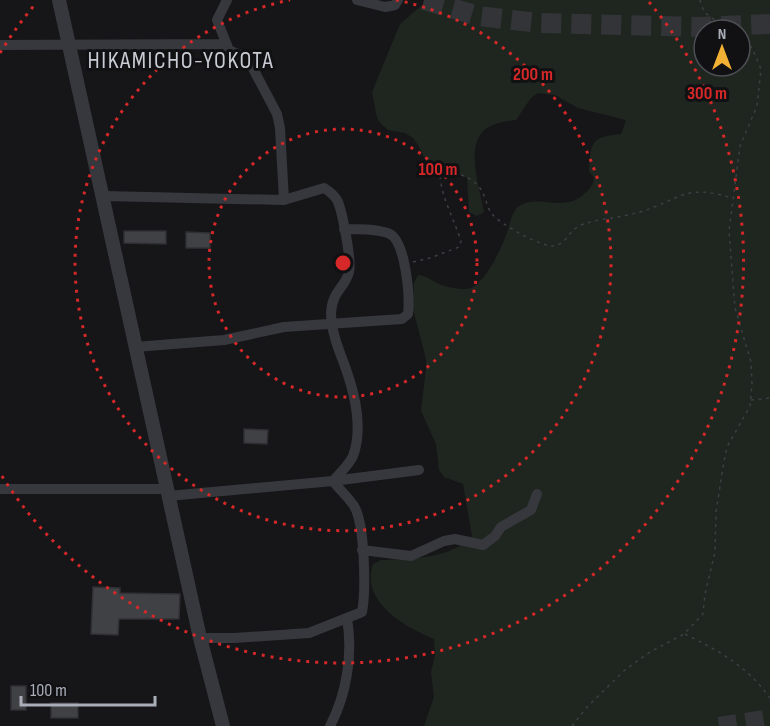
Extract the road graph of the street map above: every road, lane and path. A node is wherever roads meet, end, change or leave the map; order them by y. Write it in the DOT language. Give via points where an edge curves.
graph roads {
  1 [pos="59,0"];
  2 [pos="227,0"];
  3 [pos="357,0"];
  4 [pos="398,0"];
  5 [pos="700,0"];
  6 [pos="712,18"];
  7 [pos="226,44"];
  8 [pos="0,45"];
  9 [pos="70,46"];
  10 [pos="752,48"];
  11 [pos="103,196"];
  12 [pos="732,198"];
  13 [pos="284,200"];
  14 [pos="344,229"];
  15 [pos="403,264"];
  16 [pos="332,324"];
  17 [pos="135,347"];
  18 [pos="770,398"];
  19 [pos="750,400"];
  20 [pos="419,470"];
  21 [pos="333,481"];
  22 [pos="0,489"];
  23 [pos="167,493"];
  24 [pos="537,494"];
  25 [pos="362,550"];
  26 [pos="347,618"];
  27 [pos="684,634"];
  28 [pos="200,638"];
  29 [pos="770,698"];
  30 [pos="223,726"];
  31 [pos="330,726"];
  32 [pos="572,726"];
  1 -- 9 [label="street"];
  2 -- 7 [label="street" via="218,20"];
  3 -- 4 [label="street" via="385,8"];
  5 -- 6 [label="path" via="704,12"];
  7 -- 9 [label="street"];
  7 -- 13 [label="street" via="229,50 248,59 277,114"];
  8 -- 9 [label="street"];
  9 -- 11 [label="street"];
  10 -- 12 [label="path" via="761,69 757,106 740,146"];
  11 -- 13 [label="street"];
  11 -- 17 [label="street"];
  12 -- 15 [label="path" via="711,192 675,197 641,212 580,226 555,246 542,245 492,214 474,180 441,171 442,189 461,241 459,248"];
  12 -- 19 [label="path" via="729,231 735,308 751,363"];
  13 -- 14 [label="street" via="324,188 338,202"];
  14 -- 15 [label="street" via="390,234 401,247"];
  14 -- 16 [label="street" via="350,270 333,299"];
  15 -- 16 [label="street" via="409,288 408,314 402,319"];
  16 -- 17 [label="street" via="284,327 224,340"];
  16 -- 21 [label="street" via="357,419 352,457"];
  17 -- 23 [label="street"];
  18 -- 19 [label="path"];
  19 -- 27 [label="path" via="727,447 716,512 715,552 703,614"];
  20 -- 21 [label="street"];
  21 -- 23 [label="street"];
  21 -- 25 [label="street" via="355,507"];
  22 -- 23 [label="street"];
  23 -- 28 [label="street"];
  24 -- 25 [label="street" via="531,510 501,527 483,545 455,539 411,556"];
  25 -- 26 [label="street" via="362,612"];
  26 -- 28 [label="street" via="309,633"];
  26 -- 31 [label="street" via="349,661"];
  27 -- 29 [label="path" via="727,655 759,682"];
  27 -- 32 [label="path" via="626,669"];
  28 -- 30 [label="street"];
}
